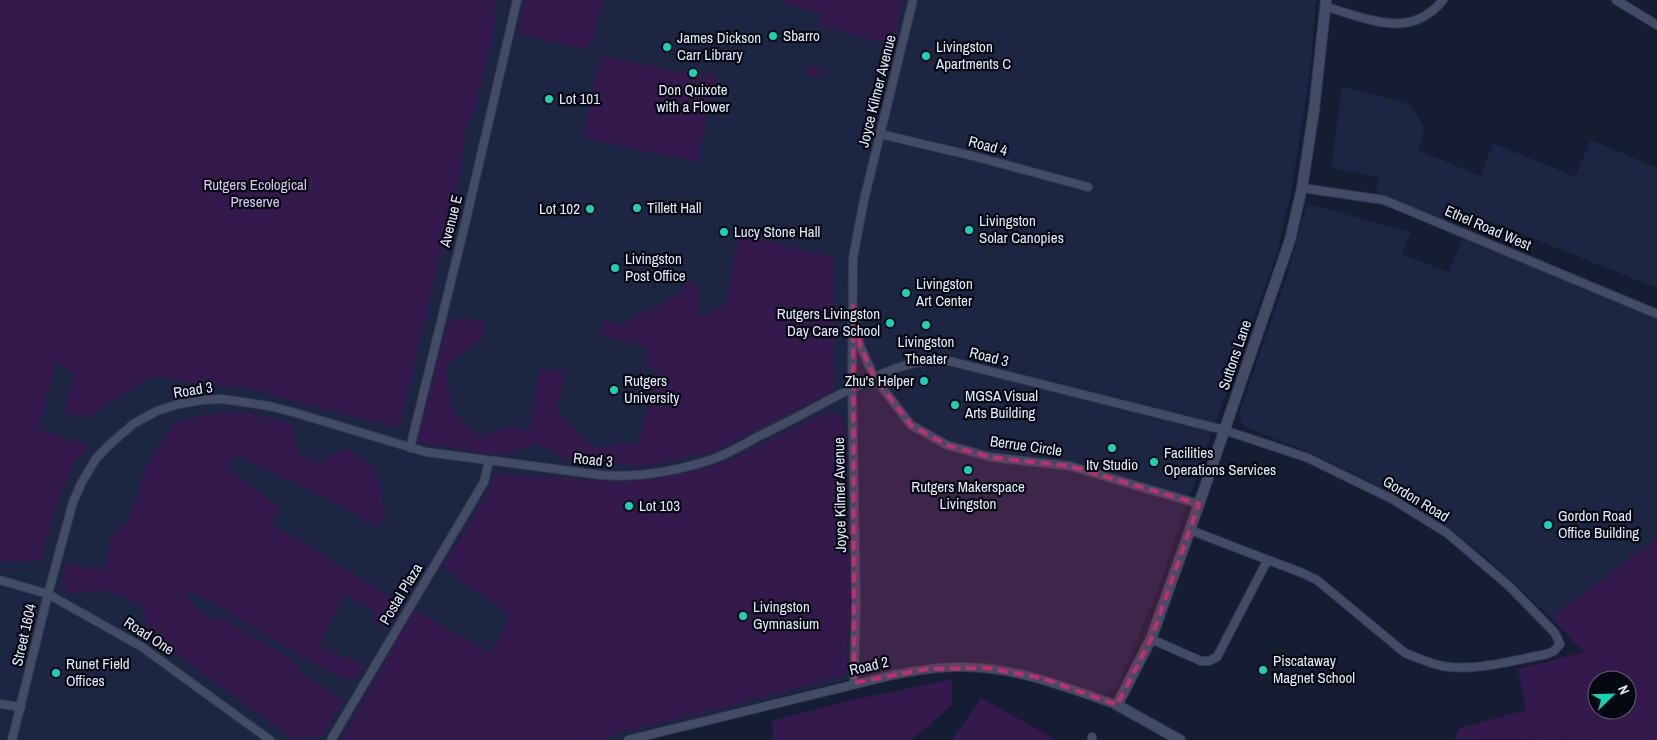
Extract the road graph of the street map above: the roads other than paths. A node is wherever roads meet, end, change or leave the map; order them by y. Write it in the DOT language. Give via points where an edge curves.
graph roads {
  1 [pos="517,0"];
  2 [pos="913,0"];
  3 [pos="1443,0"];
  4 [pos="1616,0"];
  5 [pos="1633,0"];
  6 [pos="1326,3"];
  7 [pos="1629,8"];
  8 [pos="1657,25"];
  9 [pos="880,134"];
  10 [pos="1088,187"];
  11 [pos="1302,188"];
  12 [pos="853,306"];
  13 [pos="1657,314"];
  14 [pos="874,377"];
  15 [pos="852,388"];
  16 [pos="1224,430"];
  17 [pos="410,448"];
  18 [pos="489,460"];
  19 [pos="1198,504"];
  20 [pos="1190,530"];
  21 [pos="1267,561"];
  22 [pos="0,580"];
  23 [pos="48,594"];
  24 [pos="1150,639"];
  25 [pos="854,683"];
  26 [pos="0,704"];
  27 [pos="1117,705"];
  28 [pos="21,707"];
  29 [pos="12,740"];
  30 [pos="270,740"];
  31 [pos="330,740"];
  32 [pos="628,740"];
  33 [pos="1180,740"];
  1 -- 17 [label="street, Avenue E"];
  2 -- 9 [label="street, Joyce Kilmer Avenue"];
  3 -- 6 [label="street" via="1423,17 1393,24 1379,23"];
  4 -- 7 [label="street"];
  5 -- 7 [label="street"];
  6 -- 11 [label="street, Suttons Lane"];
  7 -- 8 [label="street"];
  9 -- 10 [label="street, Road 4"];
  9 -- 12 [label="street, Joyce Kilmer Avenue" via="856,239"];
  11 -- 13 [label="street, Ethel Road West" via="1384,200"];
  11 -- 16 [label="street, Suttons Lane" via="1290,240"];
  12 -- 14 [label="street, Joyce Kilmer Avenue" via="860,345"];
  12 -- 15 [label="street, Joyce Kilmer Avenue"];
  14 -- 15 [label="street, Road 3"];
  14 -- 16 [label="street, Road 3" via="922,361 950,362"];
  14 -- 19 [label="street, Berrue Circle" via="911,425 947,445 990,457 1070,466"];
  15 -- 18 [label="street, Road 3" via="714,459 672,470 616,476"];
  15 -- 25 [label="street, Joyce Kilmer Avenue" via="856,602"];
  16 -- 19 [label="street, Suttons Lane"];
  16 -- 21 [label="street, Gordon Road" via="1308,458 1392,499 1447,533 1509,586 1555,633 1560,644 1547,654 1483,666 1443,666 1405,653 1317,580"];
  17 -- 18 [label="street, Road 3"];
  17 -- 23 [label="street, Road 3" via="296,413 243,402 202,400 158,411 115,438 95,460 72,502"];
  18 -- 31 [label="street, Postal Plaza" via="484,482"];
  19 -- 20 [label="street, Suttons Lane"];
  20 -- 21 [label="street"];
  20 -- 24 [label="street, Suttons Lane"];
  21 -- 24 [label="street" via="1217,656 1201,661"];
  22 -- 23 [label="street, Road One"];
  23 -- 28 [label="street, Street 1604"];
  23 -- 30 [label="street, Road One" via="142,646"];
  24 -- 27 [label="street, Suttons Lane"];
  25 -- 27 [label="street, Road 2" via="927,669 987,668 1041,678"];
  25 -- 32 [label="street, Road 2"];
  26 -- 28 [label="street"];
  27 -- 33 [label="street"];
  28 -- 29 [label="street, Street 1604"];
}
